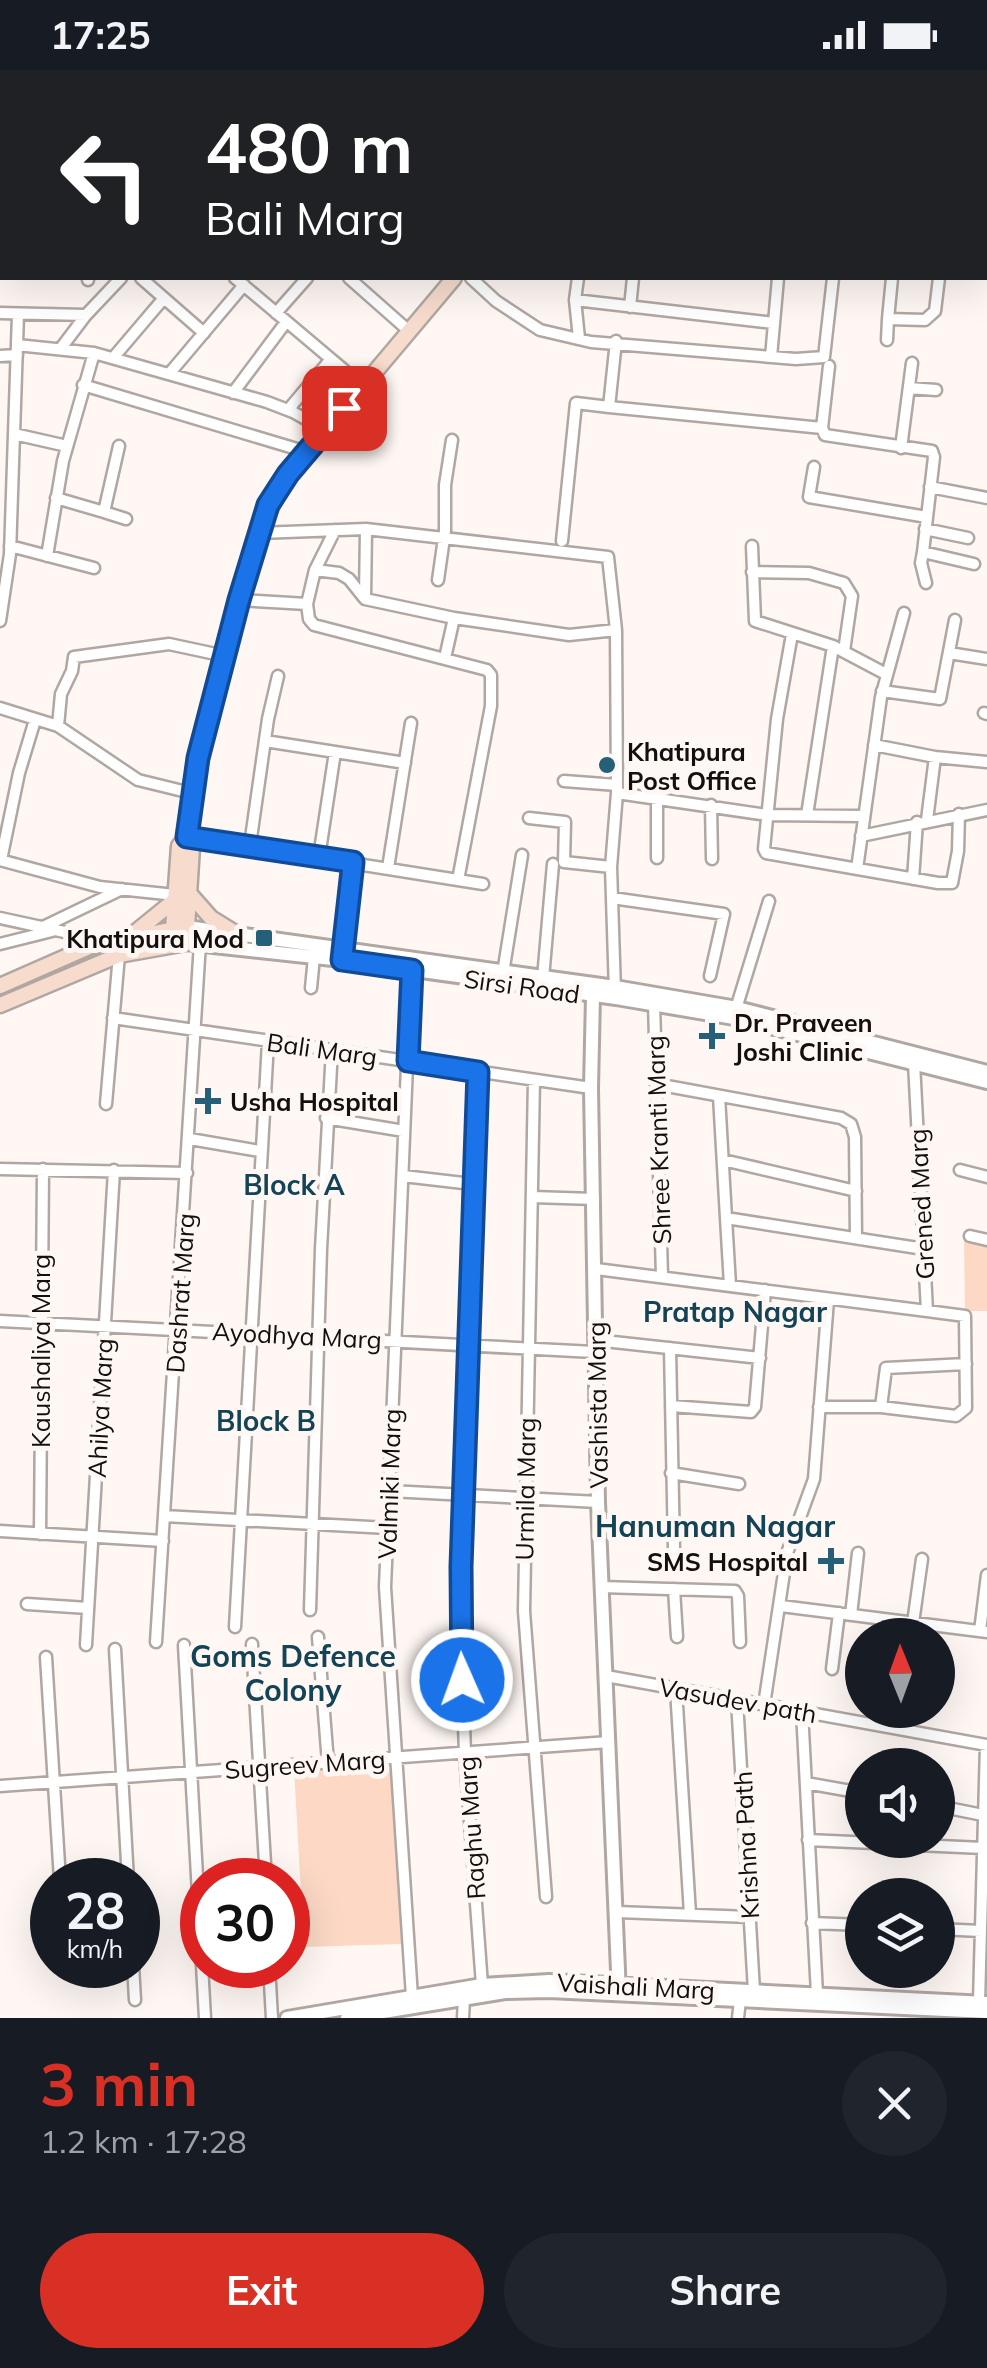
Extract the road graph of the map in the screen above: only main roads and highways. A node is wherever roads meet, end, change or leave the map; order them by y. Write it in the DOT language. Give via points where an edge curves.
graph roads {
  1 [pos="452,280"];
  2 [pos="179,896"];
  3 [pos="132,936"];
  4 [pos="240,936"];
  5 [pos="184,937"];
  6 [pos="0,986"];
  7 [pos="0,1005"];
  1 -- 2 [label="main road" via="268,505 191,793 192,847"];
  2 -- 3 [label="main road"];
  2 -- 4 [label="main road"];
  2 -- 5 [label="main road"];
  3 -- 5 [label="main road, Sirsi Road"];
  3 -- 6 [label="main road, Sirsi Road" via="91,946"];
  5 -- 7 [label="main road, Sirsi Road" via="118,955"];
}
